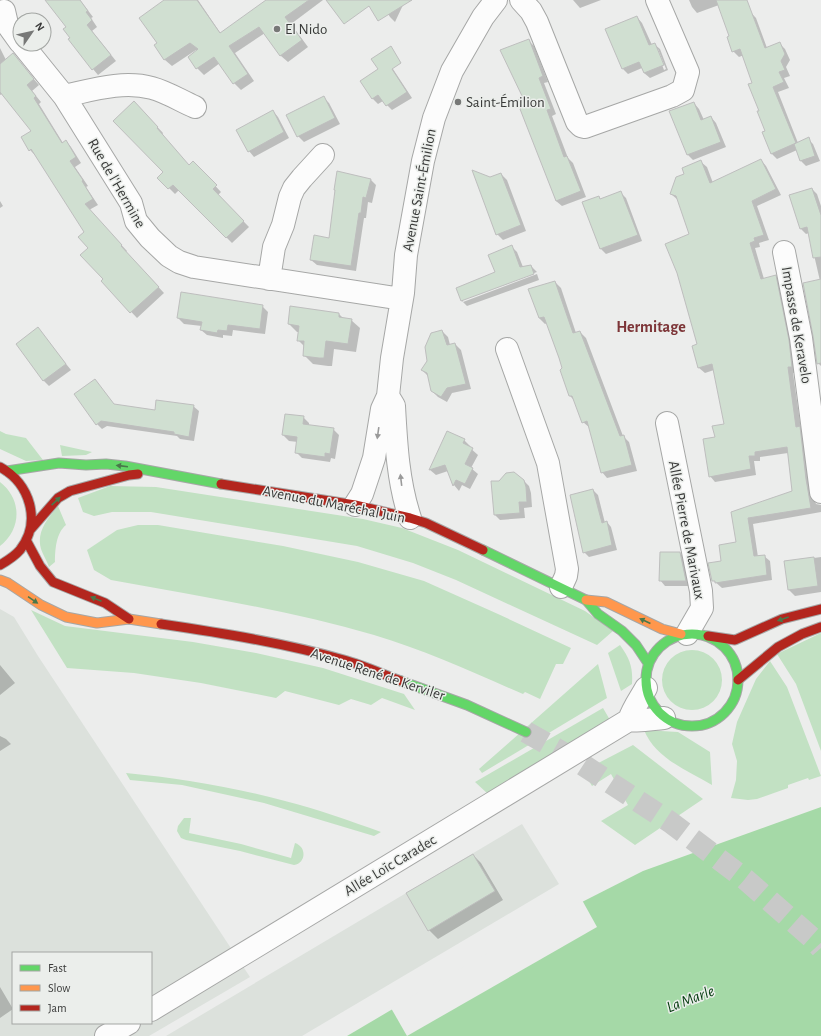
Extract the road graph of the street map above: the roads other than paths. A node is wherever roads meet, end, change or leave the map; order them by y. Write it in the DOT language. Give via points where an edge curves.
graph roads {
  1 [pos="496,0"];
  2 [pos="521,0"];
  3 [pos="658,0"];
  4 [pos="7,7"];
  5 [pos="12,31"];
  6 [pos="28,52"];
  7 [pos="64,96"];
  8 [pos="195,107"];
  9 [pos="323,156"];
  10 [pos="784,252"];
  11 [pos="268,279"];
  12 [pos="402,299"];
  13 [pos="507,349"];
  14 [pos="388,396"];
  15 [pos="667,424"];
  16 [pos="4,469"];
  17 [pos="161,473"];
  18 [pos="821,492"];
  19 [pos="355,505"];
  20 [pos="410,518"];
  21 [pos="30,530"];
  22 [pos="26,540"];
  23 [pos="0,566"];
  24 [pos="0,580"];
  25 [pos="561,587"];
  26 [pos="586,600"];
  27 [pos="821,609"];
  28 [pos="130,619"];
  29 [pos="821,627"];
  30 [pos="690,634"];
  31 [pos="648,662"];
  32 [pos="738,680"];
  33 [pos="646,688"];
  34 [pos="664,718"];
  35 [pos="630,720"];
  36 [pos="526,732"];
  37 [pos="152,1009"];
  38 [pos="127,1024"];
  39 [pos="106,1036"];
  1 -- 12 [label="street, Avenue Saint-Émilion" via="483,17 452,71 434,118 421,169 406,255"];
  2 -- 3 [label="street" via="537,22 577,122 585,128 683,90 688,72"];
  4 -- 5 [label="street, Rue de l'Hermine" via="7,24"];
  6 -- 7 [label="street, Rue de l'Hermine"];
  7 -- 8 [label="street" via="106,87 132,85 153,88"];
  7 -- 11 [label="street, Rue de l'Hermine" via="131,203 136,221 160,248 169,256 194,267"];
  9 -- 11 [label="street" via="294,188 274,248"];
  10 -- 18 [label="street, Impasse de Keravelo" via="801,338"];
  11 -- 12 [label="street, Rue de l'Hermine"];
  12 -- 14 [label="street, Avenue Saint-Émilion"];
  13 -- 25 [label="street" via="548,463 567,569"];
  14 -- 19 [label="street, Avenue Saint-Émilion, one-way" via="382,409 374,458 362,494"];
  20 -- 14 [label="street, Avenue Saint-Émilion, one-way" via="401,482 394,406"];
  15 -- 30 [label="street, Allée Pierre de Marivaux" via="701,591 702,608"];
  17 -- 16 [label="main road, Avenue du Maréchal Juin, one-way" via="106,464 59,464"];
  16 -- 21 [label="main road" via="18,479 25,491 32,517"];
  17 -- 19 [label="main road, Avenue du Maréchal Juin"];
  21 -- 17 [label="main road, Avenue du Maréchal Juin, one-way" via="58,498 70,491 129,475"];
  19 -- 20 [label="main road, Avenue du Maréchal Juin"];
  20 -- 25 [label="main road, Avenue du Maréchal Juin"];
  21 -- 22 [label="main road"];
  22 -- 23 [label="main road" via="18,553"];
  28 -- 22 [label="main road, Avenue René de Kerviler, one-way" via="105,603 54,582 40,566"];
  24 -- 28 [label="main road, Avenue René de Kerviler, one-way" via="66,617 97,623"];
  25 -- 26 [label="main road, Avenue du Maréchal Juin"];
  30 -- 26 [label="main road, Avenue du Maréchal Juin, one-way" via="662,629 606,602"];
  26 -- 31 [label="main road, Avenue du Maréchal Juin" via="598,614 622,631"];
  27 -- 30 [label="main road, Avenue du Maréchal Juin, one-way" via="782,619 735,640"];
  28 -- 36 [label="main road, Avenue René de Kerviler" via="218,632 345,660 467,705"];
  29 -- 32 [label="main road" via="778,647"];
  30 -- 31 [label="main road" via="668,640"];
  30 -- 32 [label="main road" via="716,640 728,651 735,664"];
  31 -- 33 [label="main road"];
  32 -- 34 [label="main road" via="734,701 719,718 710,723 686,727"];
  33 -- 34 [label="main road" via="655,710"];
  33 -- 35 [label="street" via="632,709"];
  34 -- 35 [label="street, Allée Loïc Caradec" via="638,722"];
  35 -- 37 [label="street, Allée Loïc Caradec"];
  38 -- 39 [label="street"];
}
